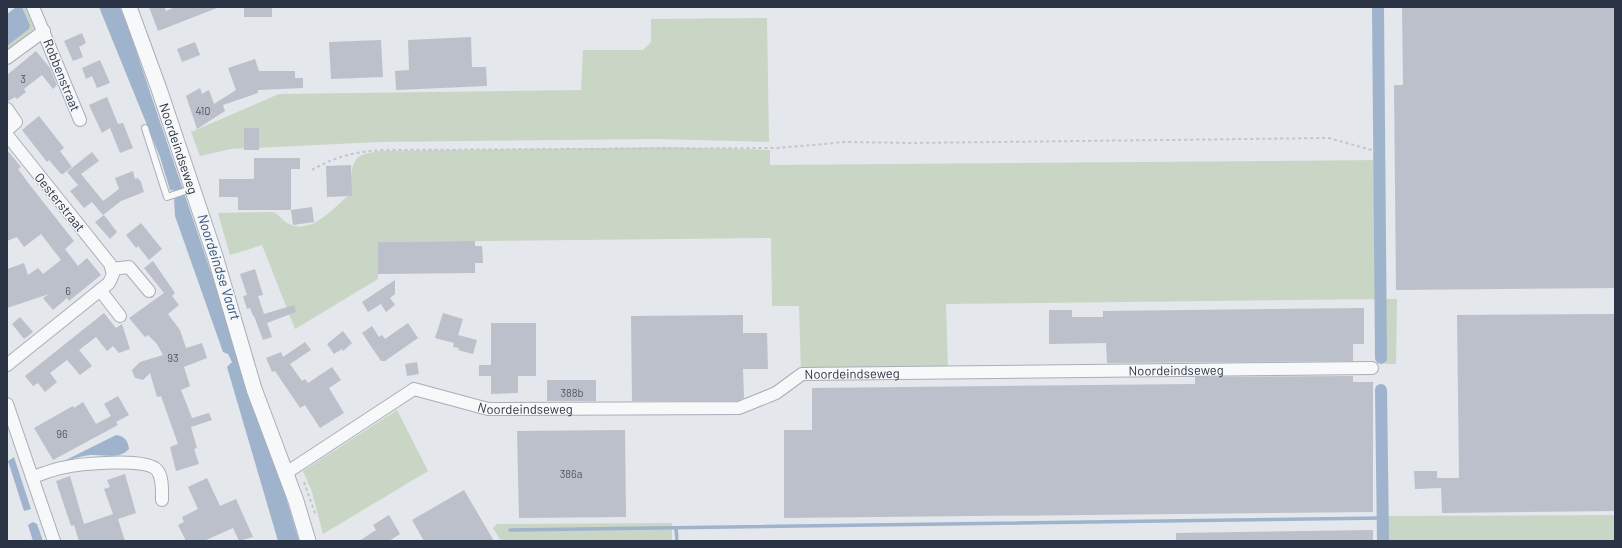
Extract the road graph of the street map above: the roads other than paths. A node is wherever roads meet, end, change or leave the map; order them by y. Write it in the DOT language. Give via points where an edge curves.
graph roads {
  1 [pos="33,7"];
  2 [pos="128,7"];
  3 [pos="44,31"];
  4 [pos="7,58"];
  5 [pos="7,109"];
  6 [pos="80,120"];
  7 [pos="144,128"];
  8 [pos="7,130"];
  9 [pos="7,135"];
  10 [pos="184,192"];
  11 [pos="112,269"];
  12 [pos="100,290"];
  13 [pos="149,291"];
  14 [pos="120,316"];
  15 [pos="7,365"];
  16 [pos="1372,368"];
  17 [pos="7,404"];
  18 [pos="291,470"];
  19 [pos="32,477"];
  20 [pos="162,500"];
  21 [pos="54,541"];
  22 [pos="308,541"];
  1 -- 3 [label="street, Robbenstraat"];
  2 -- 10 [label="street, Noordeindseweg" via="157,83"];
  3 -- 4 [label="street, Robbenstraat"];
  3 -- 6 [label="street, Robbenstraat"];
  5 -- 8 [label="street" via="16,122"];
  7 -- 10 [label="lane" via="167,197"];
  9 -- 11 [label="street, Oesterstraat"];
  10 -- 18 [label="street, Noordeindseweg" via="233,314 254,389"];
  11 -- 12 [label="street" via="112,279"];
  11 -- 13 [label="street" via="129,267"];
  12 -- 14 [label="street"];
  12 -- 15 [label="street"];
  16 -- 18 [label="street, Noordeindseweg" via="802,374 776,393 739,408 488,409 414,389"];
  17 -- 19 [label="street"];
  18 -- 22 [label="street, Noordeindseweg"];
  19 -- 20 [label="street" via="77,465 146,464 157,469 160,475"];
  19 -- 21 [label="street"];
}
